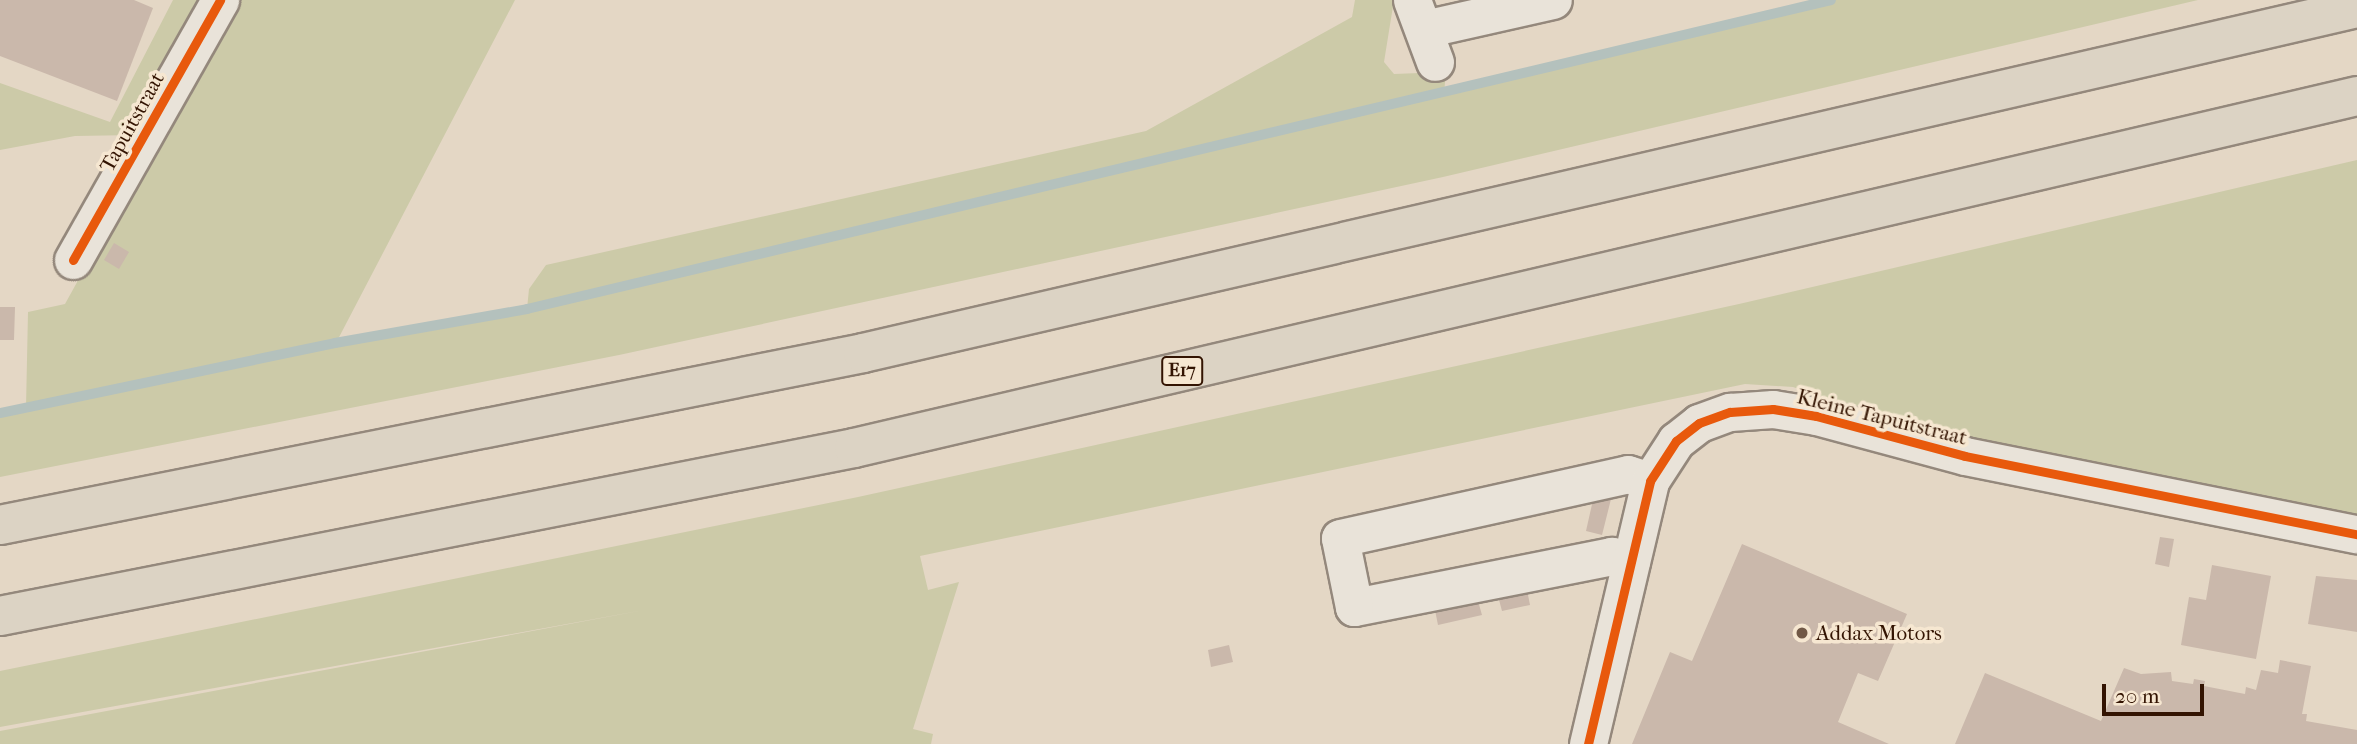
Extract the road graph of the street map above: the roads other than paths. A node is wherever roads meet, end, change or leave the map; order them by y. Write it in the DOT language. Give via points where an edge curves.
graph roads {
  1 [pos="220,0"];
  2 [pos="1553,0"];
  3 [pos="1489,7"];
  4 [pos="2357,8"];
  5 [pos="1424,30"];
  6 [pos="2357,96"];
  7 [pos="73,260"];
  8 [pos="1650,481"];
  9 [pos="0,525"];
  10 [pos="2357,534"];
  11 [pos="1630,561"];
  12 [pos="0,617"];
  13 [pos="1588,744"];
  1 -- 7 [label="street, Tapuitstraat"];
  2 -- 3 [label="street"];
  3 -- 5 [label="street"];
  4 -- 9 [label="highway" via="863,353"];
  6 -- 12 [label="highway, E17" via="854,448"];
  8 -- 10 [label="street, Kleine Tapuitstraat" via="1660,460 1699,423 1730,412 1773,409 1965,456"];
  8 -- 11 [label="street, Kleine Tapuitstraat"];
  8 -- 11 [label="street" via="1628,474 1340,538 1354,607 1612,556"];
  11 -- 13 [label="street, Kleine Tapuitstraat"];
}
